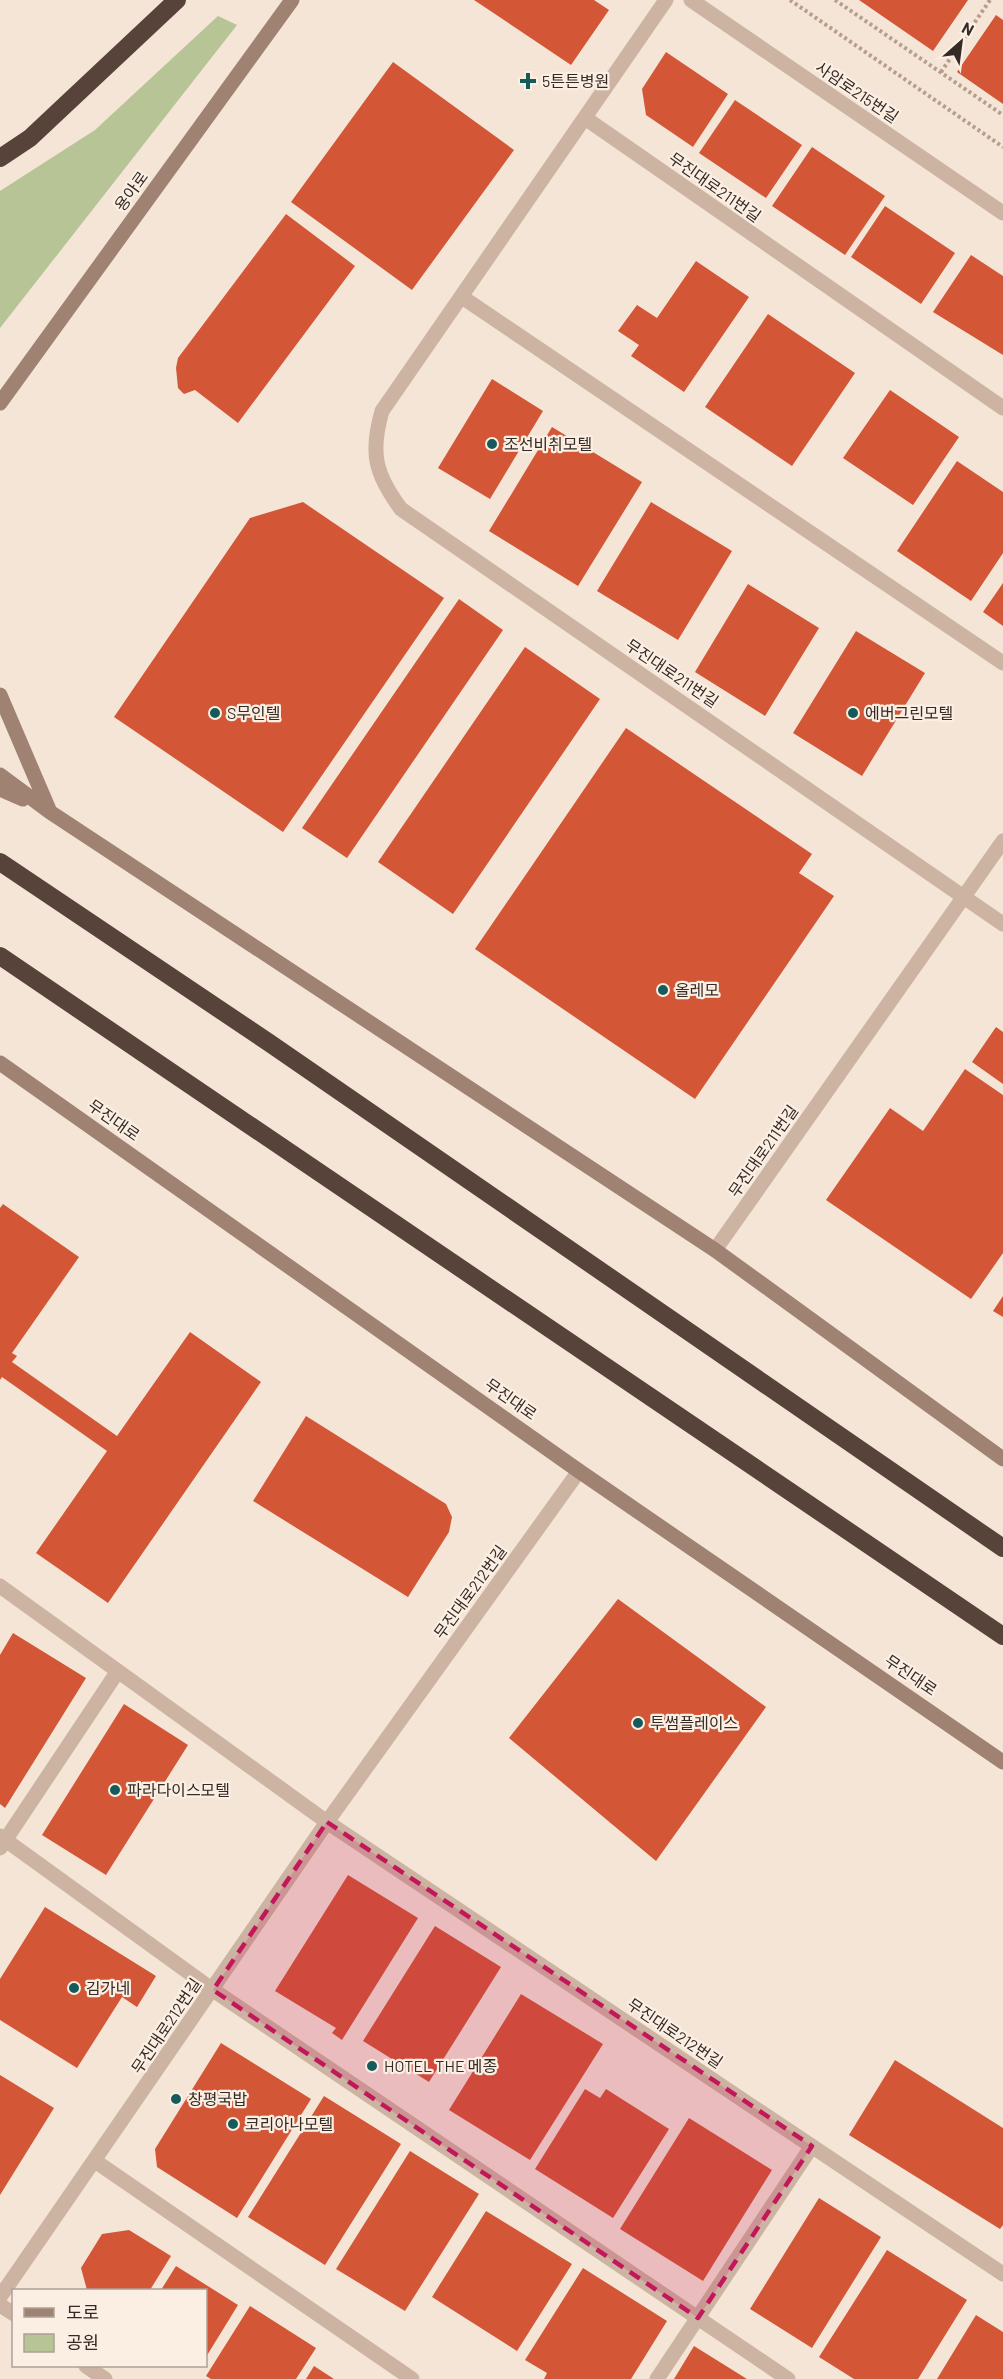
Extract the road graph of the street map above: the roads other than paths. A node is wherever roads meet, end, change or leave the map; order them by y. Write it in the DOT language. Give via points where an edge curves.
graph roads {
  1 [pos="177,0"];
  2 [pos="291,0"];
  3 [pos="666,0"];
  4 [pos="691,0"];
  5 [pos="585,118"];
  6 [pos="0,158"];
  7 [pos="1003,213"];
  8 [pos="462,297"];
  9 [pos="0,404"];
  10 [pos="1003,408"];
  11 [pos="1003,663"];
  12 [pos="0,695"];
  13 [pos="0,775"];
  14 [pos="0,789"];
  15 [pos="50,812"];
  16 [pos="1003,841"];
  17 [pos="0,862"];
  18 [pos="966,897"];
  19 [pos="1003,924"];
  20 [pos="0,956"];
  21 [pos="0,1064"];
  22 [pos="715,1250"];
  23 [pos="1003,1458"];
  24 [pos="579,1471"];
  25 [pos="1003,1548"];
  26 [pos="0,1586"];
  27 [pos="1003,1636"];
  28 [pos="118,1671"];
  29 [pos="1003,1762"];
  30 [pos="327,1822"];
  31 [pos="2,1842"];
  32 [pos="213,1990"];
  33 [pos="812,2146"];
  34 [pos="95,2161"];
  35 [pos="1003,2274"];
  36 [pos="0,2297"];
  37 [pos="698,2318"];
  38 [pos="87,2367"];
  39 [pos="105,2379"];
  40 [pos="412,2379"];
  41 [pos="657,2379"];
  42 [pos="788,2379"];
  1 -- 6 [label="highway" via="30,138"];
  2 -- 9 [label="street, 용아로"];
  3 -- 5 [label="street"];
  4 -- 7 [label="street, 사암로215번길"];
  5 -- 8 [label="street"];
  5 -- 10 [label="street, 무진대로211번길"];
  8 -- 11 [label="street"];
  8 -- 18 [label="street, 무진대로211번길" via="382,411 375,436 376,463 385,488 401,508"];
  12 -- 15 [label="street"];
  13 -- 15 [label="street"];
  14 -- 15 [label="street"];
  15 -- 22 [label="street"];
  16 -- 18 [label="street, 무진대로211번길"];
  17 -- 25 [label="highway"];
  18 -- 19 [label="street"];
  18 -- 22 [label="street, 무진대로211번길"];
  20 -- 27 [label="highway"];
  21 -- 24 [label="street, 무진대로"];
  22 -- 23 [label="street"];
  24 -- 29 [label="street, 무진대로"];
  24 -- 30 [label="street, 무진대로212번길"];
  26 -- 28 [label="street, 무진대로212번길"];
  28 -- 30 [label="street, 무진대로212번길"];
  28 -- 31 [label="street"];
  30 -- 32 [label="street, 무진대로212번길"];
  30 -- 33 [label="street, 무진대로212번길"];
  31 -- 32 [label="street"];
  32 -- 34 [label="street, 무진대로212번길"];
  32 -- 37 [label="street"];
  33 -- 35 [label="street, 무진대로212번길"];
  33 -- 37 [label="street"];
  34 -- 36 [label="street, 무진대로212번길"];
  34 -- 40 [label="street"];
  37 -- 41 [label="street"];
  37 -- 42 [label="street"];
  38 -- 39 [label="street"];
}
